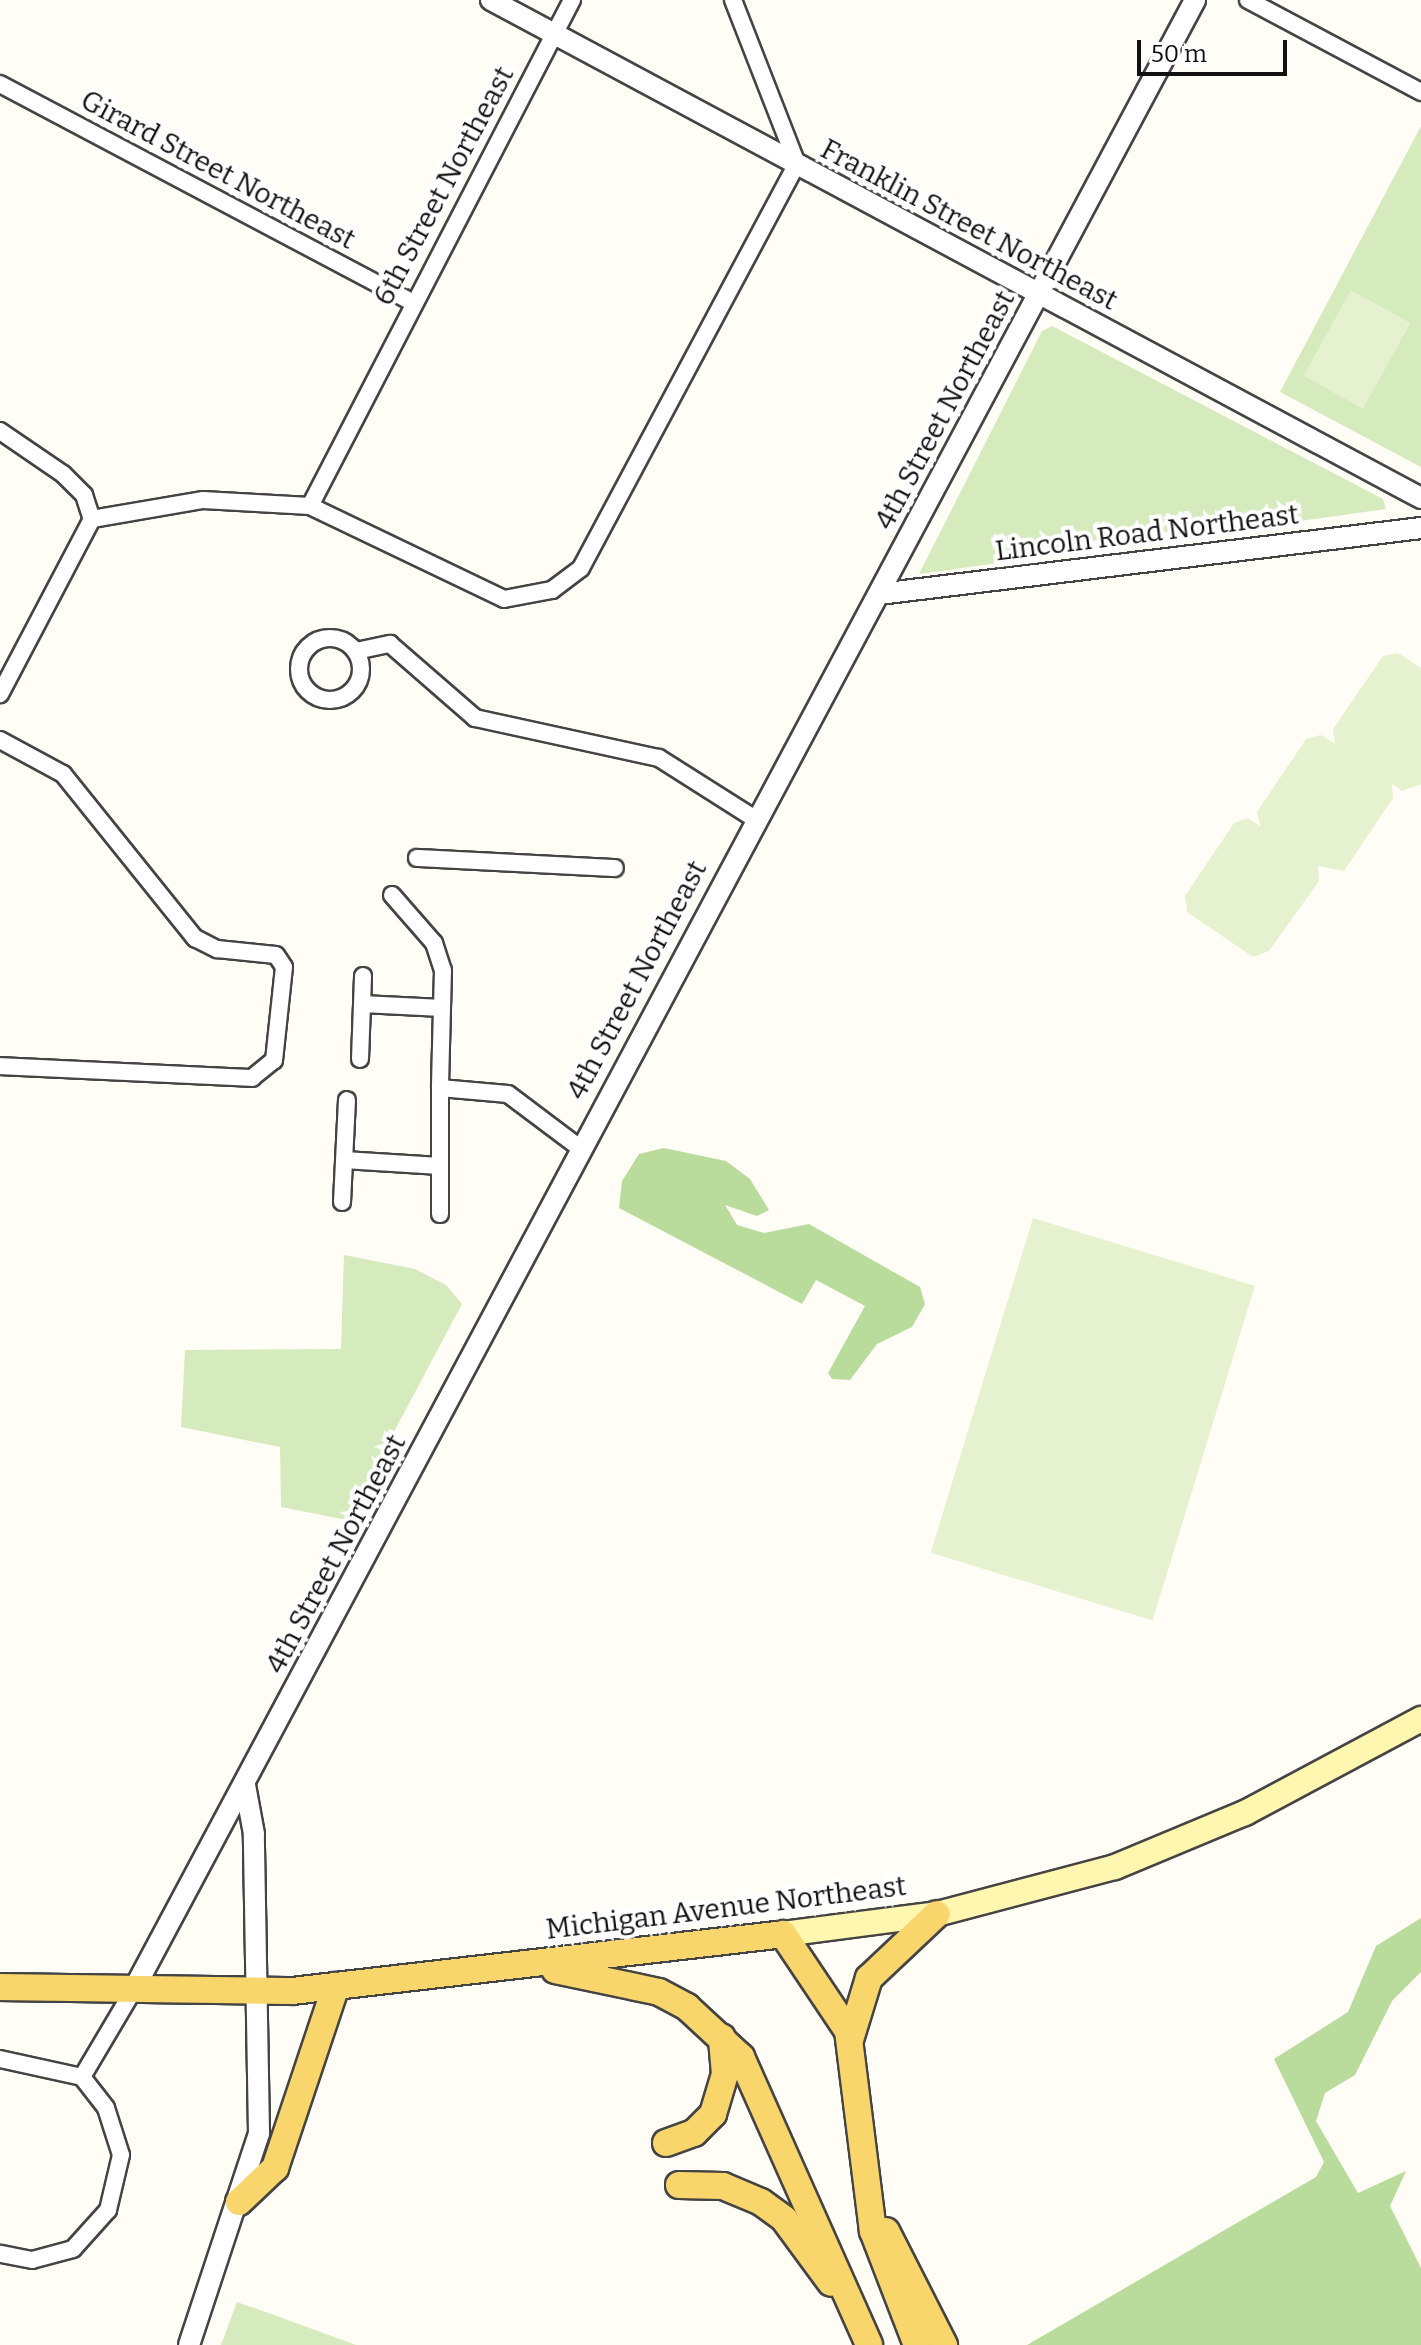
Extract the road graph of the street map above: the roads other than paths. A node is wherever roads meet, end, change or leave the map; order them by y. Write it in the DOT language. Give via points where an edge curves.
graph roads {
  1 [pos="491,0"];
  2 [pos="572,0"];
  3 [pos="733,0"];
  4 [pos="1195,0"];
  5 [pos="1248,0"];
  6 [pos="554,34"];
  7 [pos="0,84"];
  8 [pos="1421,92"];
  9 [pos="797,164"];
  10 [pos="1039,294"];
  11 [pos="412,302"];
  12 [pos="0,431"];
  13 [pos="1421,498"];
  14 [pos="310,506"];
  15 [pos="92,519"];
  16 [pos="1421,528"];
  17 [pos="879,594"];
  18 [pos="356,651"];
  19 [pos="0,694"];
  20 [pos="0,740"];
  21 [pos="755,819"];
  22 [pos="417,858"];
  23 [pos="615,868"];
  24 [pos="392,895"];
  25 [pos="363,976"];
  26 [pos="362,1004"];
  27 [pos="442,1008"];
  28 [pos="360,1059"];
  29 [pos="0,1066"];
  30 [pos="440,1088"];
  31 [pos="347,1100"];
  32 [pos="580,1148"];
  33 [pos="344,1160"];
  34 [pos="440,1166"];
  35 [pos="342,1202"];
  36 [pos="440,1214"];
  37 [pos="1421,1719"];
  38 [pos="245,1785"];
  39 [pos="937,1914"];
  40 [pos="783,1934"];
  41 [pos="528,1965"];
  42 [pos="336,1986"];
  43 [pos="0,1987"];
  44 [pos="259,1988"];
  45 [pos="134,1989"];
  46 [pos="722,2037"];
  47 [pos="850,2040"];
  48 [pos="0,2059"];
  49 [pos="82,2077"];
  50 [pos="666,2143"];
  51 [pos="864,2180"];
  52 [pos="679,2185"];
  53 [pos="239,2202"];
  54 [pos="0,2254"];
  55 [pos="864,2333"];
  56 [pos="189,2345"];
  57 [pos="917,2345"];
  58 [pos="944,2345"];
  1 -- 6 [label="street, Franklin Street Northeast"];
  2 -- 6 [label="street, 6th Street Northeast"];
  3 -- 9 [label="street"];
  4 -- 10 [label="street, 4th Street Northeast"];
  5 -- 8 [label="street"];
  6 -- 9 [label="street, Franklin Street Northeast"];
  6 -- 11 [label="street, 6th Street Northeast"];
  7 -- 11 [label="street, Girard Street Northeast"];
  9 -- 10 [label="street, Franklin Street Northeast"];
  9 -- 14 [label="street" via="588,559 544,593 504,599 477,590"];
  10 -- 13 [label="street, Franklin Street Northeast"];
  10 -- 17 [label="street, 4th Street Northeast"];
  11 -- 14 [label="street, 6th Street Northeast"];
  12 -- 15 [label="street" via="63,474 84,495"];
  14 -- 15 [label="street" via="203,500"];
  15 -- 19 [label="street"];
  16 -- 17 [label="street, Lincoln Road Northeast"];
  17 -- 21 [label="street, 4th Street Northeast"];
  18 -- 21 [label="street" via="390,644 475,718 659,758"];
  20 -- 29 [label="street" via="72,783 195,938 217,949 276,955 284,967 274,1060 252,1078"];
  21 -- 32 [label="street, 4th Street Northeast"];
  22 -- 23 [label="street"];
  24 -- 27 [label="street" via="434,943"];
  25 -- 26 [label="street"];
  26 -- 27 [label="street"];
  26 -- 28 [label="street"];
  27 -- 30 [label="street"];
  30 -- 32 [label="street" via="508,1094"];
  30 -- 34 [label="street"];
  31 -- 33 [label="street"];
  32 -- 38 [label="street, 4th Street Northeast"];
  33 -- 34 [label="street"];
  33 -- 35 [label="street"];
  34 -- 36 [label="street"];
  37 -- 39 [label="main road, Michigan Avenue Northeast" via="1176,1844 1058,1886"];
  38 -- 44 [label="street"];
  38 -- 45 [label="street, 4th Street Northeast"];
  39 -- 40 [label="main road, Michigan Avenue Northeast"];
  39 -- 47 [label="main road" via="869,1978"];
  40 -- 41 [label="main road, Michigan Avenue Northeast"];
  40 -- 47 [label="main road" via="834,2001"];
  41 -- 42 [label="main road, Michigan Avenue Northeast"];
  41 -- 46 [label="main road" via="650,1989"];
  42 -- 44 [label="main road, Michigan Avenue Northeast"];
  42 -- 53 [label="main road" via="275,2168"];
  43 -- 45 [label="main road, Michigan Avenue Northeast"];
  44 -- 45 [label="main road, Michigan Avenue Northeast"];
  44 -- 53 [label="street" via="261,2113"];
  45 -- 49 [label="street"];
  46 -- 50 [label="main road" via="725,2074 713,2114 694,2133"];
  46 -- 55 [label="main road" via="765,2097"];
  47 -- 51 [label="main road"];
  48 -- 49 [label="street"];
  49 -- 54 [label="street" via="106,2108 121,2155 108,2210 93,2232 57,2257"];
  51 -- 57 [label="main road" via="886,2279"];
  51 -- 58 [label="main road"];
  52 -- 55 [label="main road" via="723,2186 772,2209"];
  53 -- 56 [label="street"];
}
